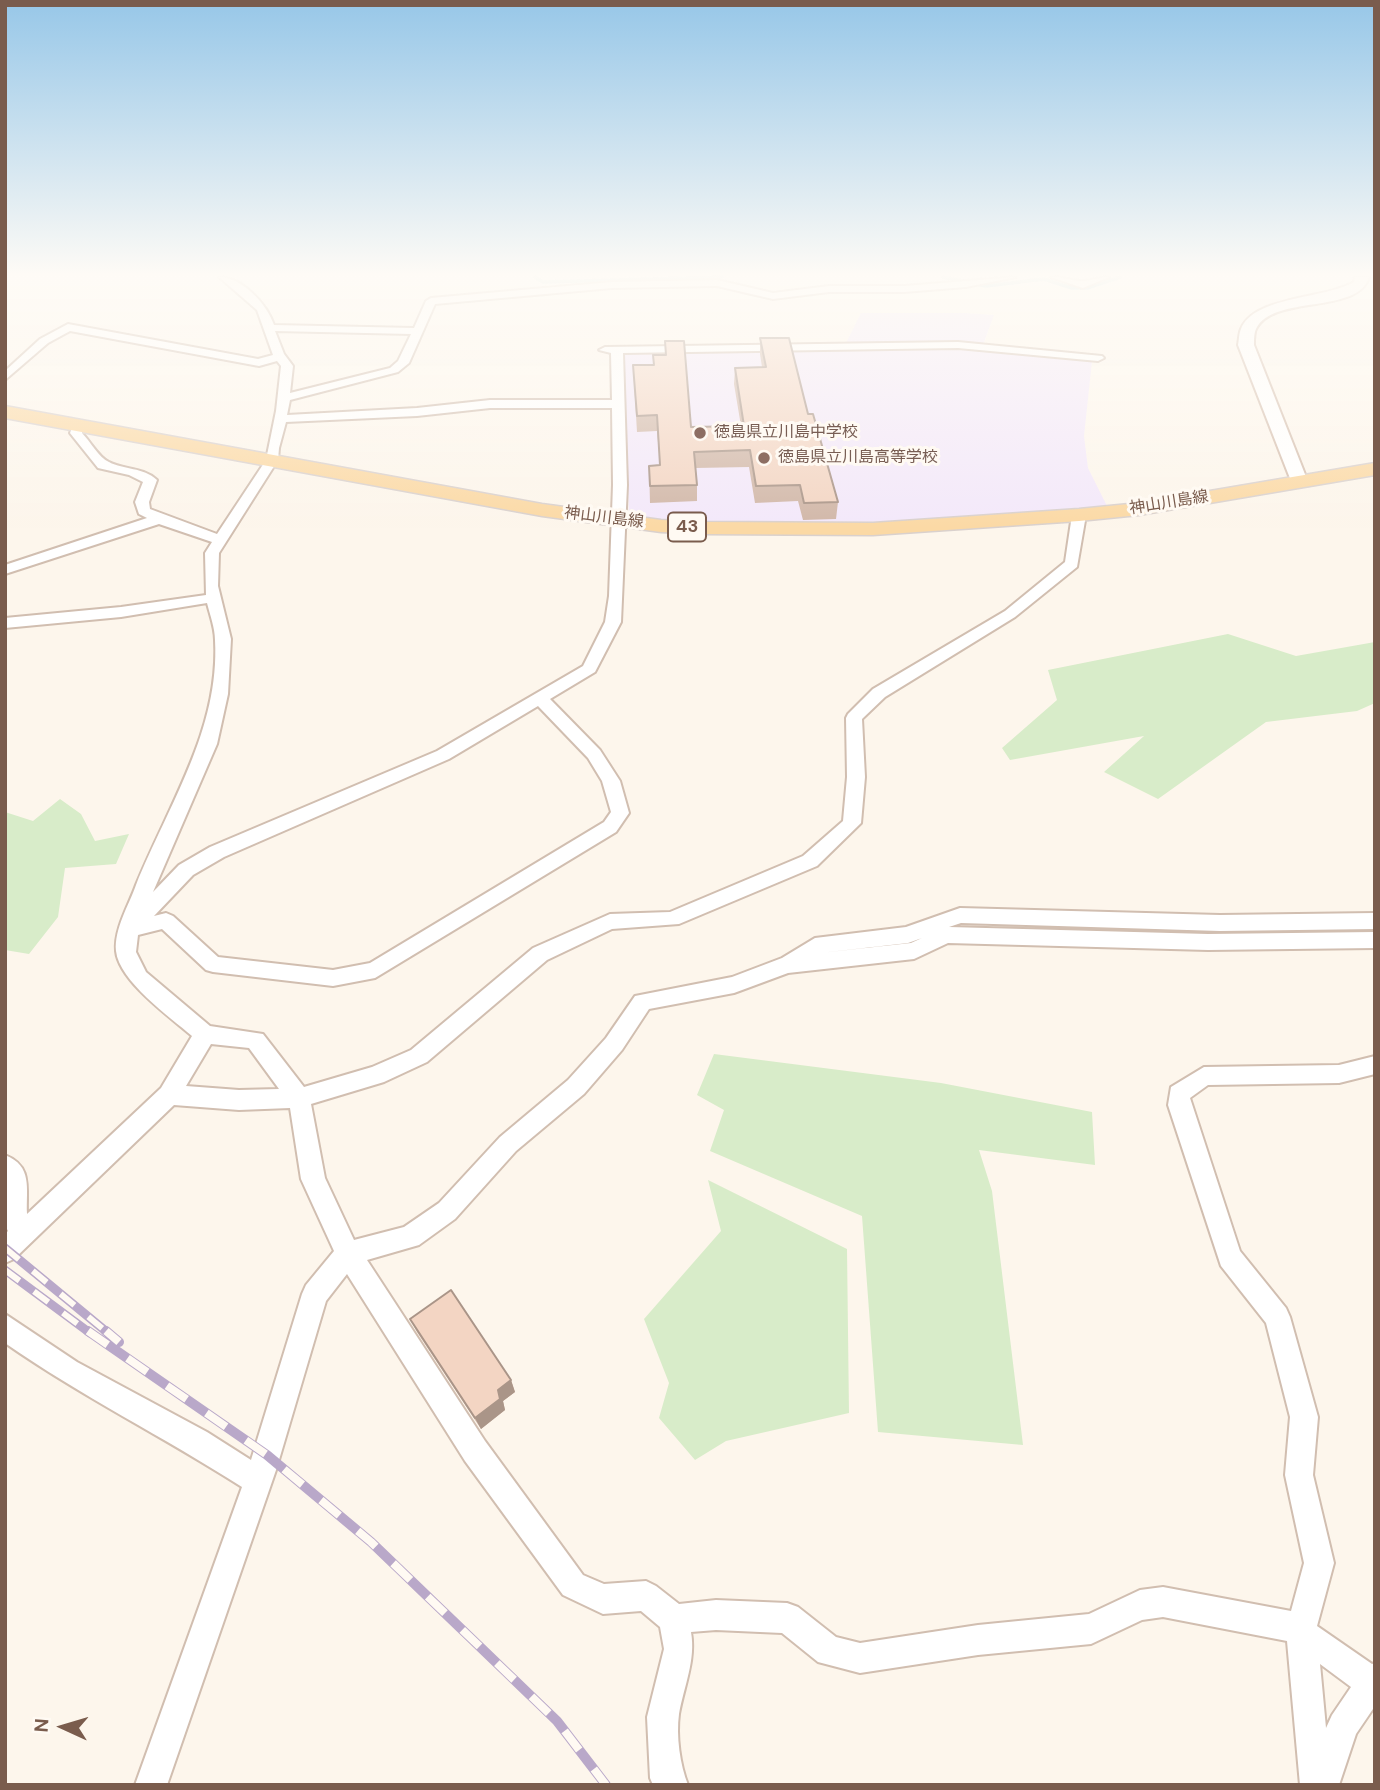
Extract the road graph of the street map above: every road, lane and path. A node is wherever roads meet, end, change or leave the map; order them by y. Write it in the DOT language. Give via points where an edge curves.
graph roads {
  1 [pos="23,361"];
  2 [pos="246,361"];
  3 [pos="266,361"];
  4 [pos="282,361"];
  5 [pos="404,361"];
  6 [pos="612,361"];
  7 [pos="1252,361"];
  8 [pos="5,377"];
  9 [pos="285,398"];
  10 [pos="618,404"];
  11 [pos="5,412"];
  12 [pos="281,419"];
  13 [pos="78,426"];
  14 [pos="272,460"];
  15 [pos="1375,468"];
  16 [pos="1299,482"];
  17 [pos="1079,515"];
  18 [pos="159,519"];
  19 [pos="618,521"];
  20 [pos="220,540"];
  21 [pos="5,570"];
  22 [pos="215,598"];
  23 [pos="5,623"];
  24 [pos="540,698"];
  25 [pos="1375,920"];
  26 [pos="129,929"];
  27 [pos="1375,940"];
  28 [pos="786,965"];
  29 [pos="205,1034"];
  30 [pos="1375,1066"];
  31 [pos="169,1095"];
  32 [pos="299,1098"];
  33 [pos="5,1166"];
  34 [pos="14,1243"];
  35 [pos="348,1253"];
  36 [pos="5,1327"];
  37 [pos="258,1481"];
  38 [pos="674,1619"];
  39 [pos="1301,1630"];
  40 [pos="1373,1680"];
  41 [pos="151,1785"];
  42 [pos="672,1785"];
  43 [pos="1316,1785"];
  44 [pos="1323,1785"];
  1 -- 8 [label="street"];
  2 -- 3 [label="street"];
  4 -- 9 [label="street" via="287,366"];
  5 -- 9 [label="street" via="394,370"];
  6 -- 10 [label="street"];
  7 -- 16 [label="main road"];
  9 -- 12 [label="street"];
  10 -- 12 [label="street" via="490,404"];
  10 -- 19 [label="street"];
  11 -- 13 [label="main road, 神山川島線 / 43"];
  12 -- 14 [label="street" via="271,447"];
  13 -- 14 [label="main road, 神山川島線 / 43"];
  13 -- 18 [label="street" via="76,433 103,466 150,480 142,502 145,511"];
  14 -- 19 [label="main road, 神山川島線 / 43"];
  14 -- 20 [label="street"];
  15 -- 16 [label="main road, 神山川島線 / 43"];
  16 -- 17 [label="main road, 神山川島線 / 43"];
  17 -- 19 [label="main road, 神山川島線 / 43" via="813,530 693,528"];
  17 -- 32 [label="street" via="1072,564 1010,614 879,693 854,718 852,823 810,861 673,919 610,922 540,954 419,1056 376,1075"];
  18 -- 20 [label="street"];
  18 -- 21 [label="street"];
  19 -- 24 [label="street" via="612,622 589,669"];
  20 -- 22 [label="street" via="210,566"];
  22 -- 23 [label="street"];
  22 -- 26 [label="street" via="223,639 220,694 208,744"];
  24 -- 26 [label="street" via="443,755 217,852 186,870"];
  24 -- 26 [label="street" via="594,754 611,781 620,813 610,827 375,970 333,978 213,964 166,921"];
  25 -- 28 [label="street" via="1220,923 960,915 908,935 815,946"];
  26 -- 29 [label="street" via="126,952 139,978"];
  27 -- 28 [label="street" via="1208,942 945,935 914,951"];
  28 -- 35 [label="street" via="734,985 642,1002 614,1044 576,1087 508,1144 447,1211 410,1237"];
  29 -- 31 [label="street"];
  29 -- 32 [label="street" via="255,1040"];
  30 -- 39 [label="street" via="1339,1074 1204,1076 1179,1094 1230,1258 1277,1317 1304,1417 1299,1475 1319,1563"];
  31 -- 32 [label="street"];
  31 -- 34 [label="street"];
  32 -- 35 [label="street" via="313,1179"];
  33 -- 34 [label="street" via="14,1172"];
  35 -- 37 [label="street" via="315,1294"];
  35 -- 38 [label="street" via="475,1451 573,1585 603,1599 646,1596"];
  36 -- 37 [label="street" via="68,1371"];
  37 -- 41 [label="street"];
  38 -- 39 [label="street" via="716,1615 787,1618 829,1651 860,1658 1091,1629 1140,1605 1163,1602"];
  38 -- 42 [label="street" via="679,1649 663,1717 666,1778"];
  39 -- 40 [label="street"];
  39 -- 43 [label="street"];
  40 -- 44 [label="street" via="1343,1726"];
}
